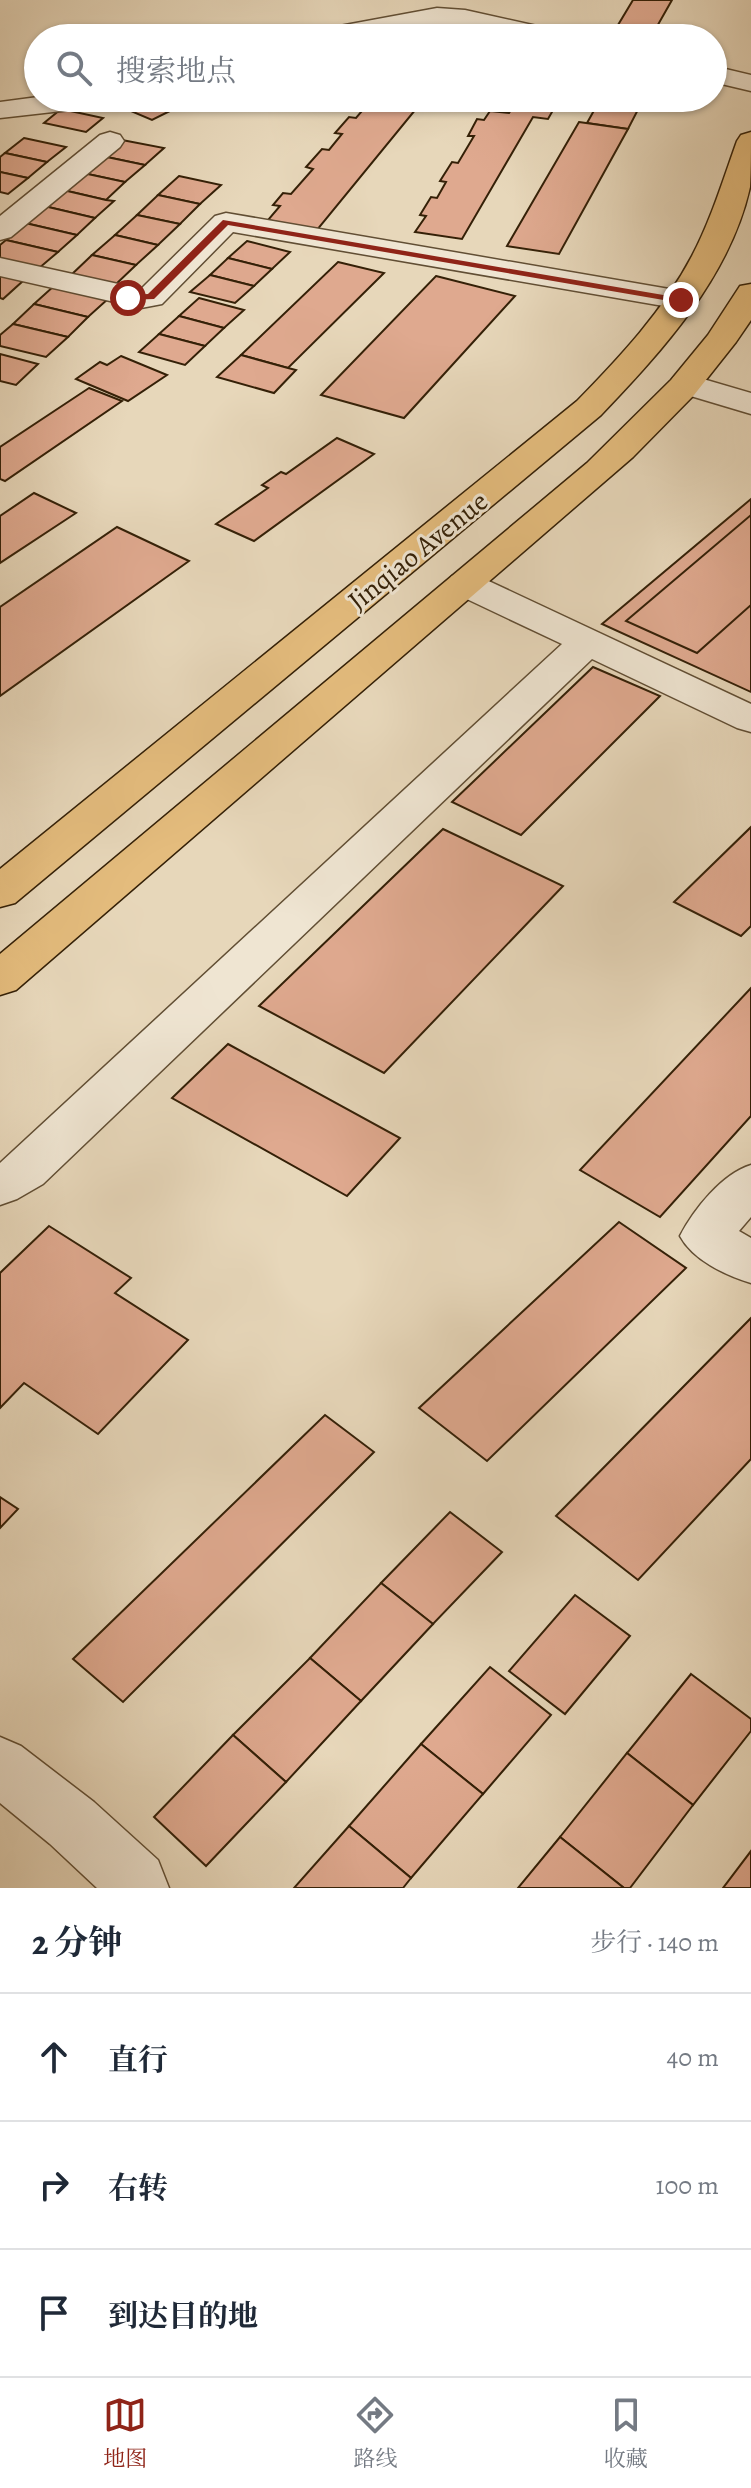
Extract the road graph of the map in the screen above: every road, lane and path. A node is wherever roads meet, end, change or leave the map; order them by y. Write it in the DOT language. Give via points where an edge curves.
graph roads {
  1 [pos="394,24"];
  2 [pos="492,24"];
  3 [pos="727,77"];
  4 [pos="751,83"];
  5 [pos="24,107"];
  6 [pos="0,110"];
  7 [pos="110,141"];
  8 [pos="751,141"];
  9 [pos="0,231"];
  10 [pos="0,267"];
  11 [pos="751,293"];
  12 [pos="681,300"];
  13 [pos="686,384"];
  14 [pos="751,404"];
  15 [pos="465,584"];
  16 [pos="587,642"];
  17 [pos="751,719"];
  18 [pos="0,892"];
  19 [pos="0,979"];
  20 [pos="751,1184"];
  21 [pos="0,1186"];
  22 [pos="751,1263"];
  23 [pos="0,1766"];
  24 [pos="138,1888"];
  1 -- 2 [label="street" via="437,16"];
  3 -- 4 [label="street"];
  5 -- 6 [label="street"];
  7 -- 9 [label="street"];
  8 -- 12 [label="highway, Jinqiao Avenue" via="721,229"];
  10 -- 12 [label="street" via="141,299 151,297 226,222"];
  11 -- 13 [label="highway, Jinqiao Avenue"];
  12 -- 18 [label="highway, Jinqiao Avenue" via="628,368 543,449"];
  13 -- 14 [label="street"];
  13 -- 15 [label="highway, Jinqiao Avenue" via="599,470"];
  15 -- 16 [label="street"];
  15 -- 19 [label="highway, Jinqiao Avenue"];
  16 -- 17 [label="street"];
  16 -- 21 [label="street" via="26,1171"];
  20 -- 22 [label="street" via="705,1236"];
  23 -- 24 [label="street" via="72,1823"];
}
